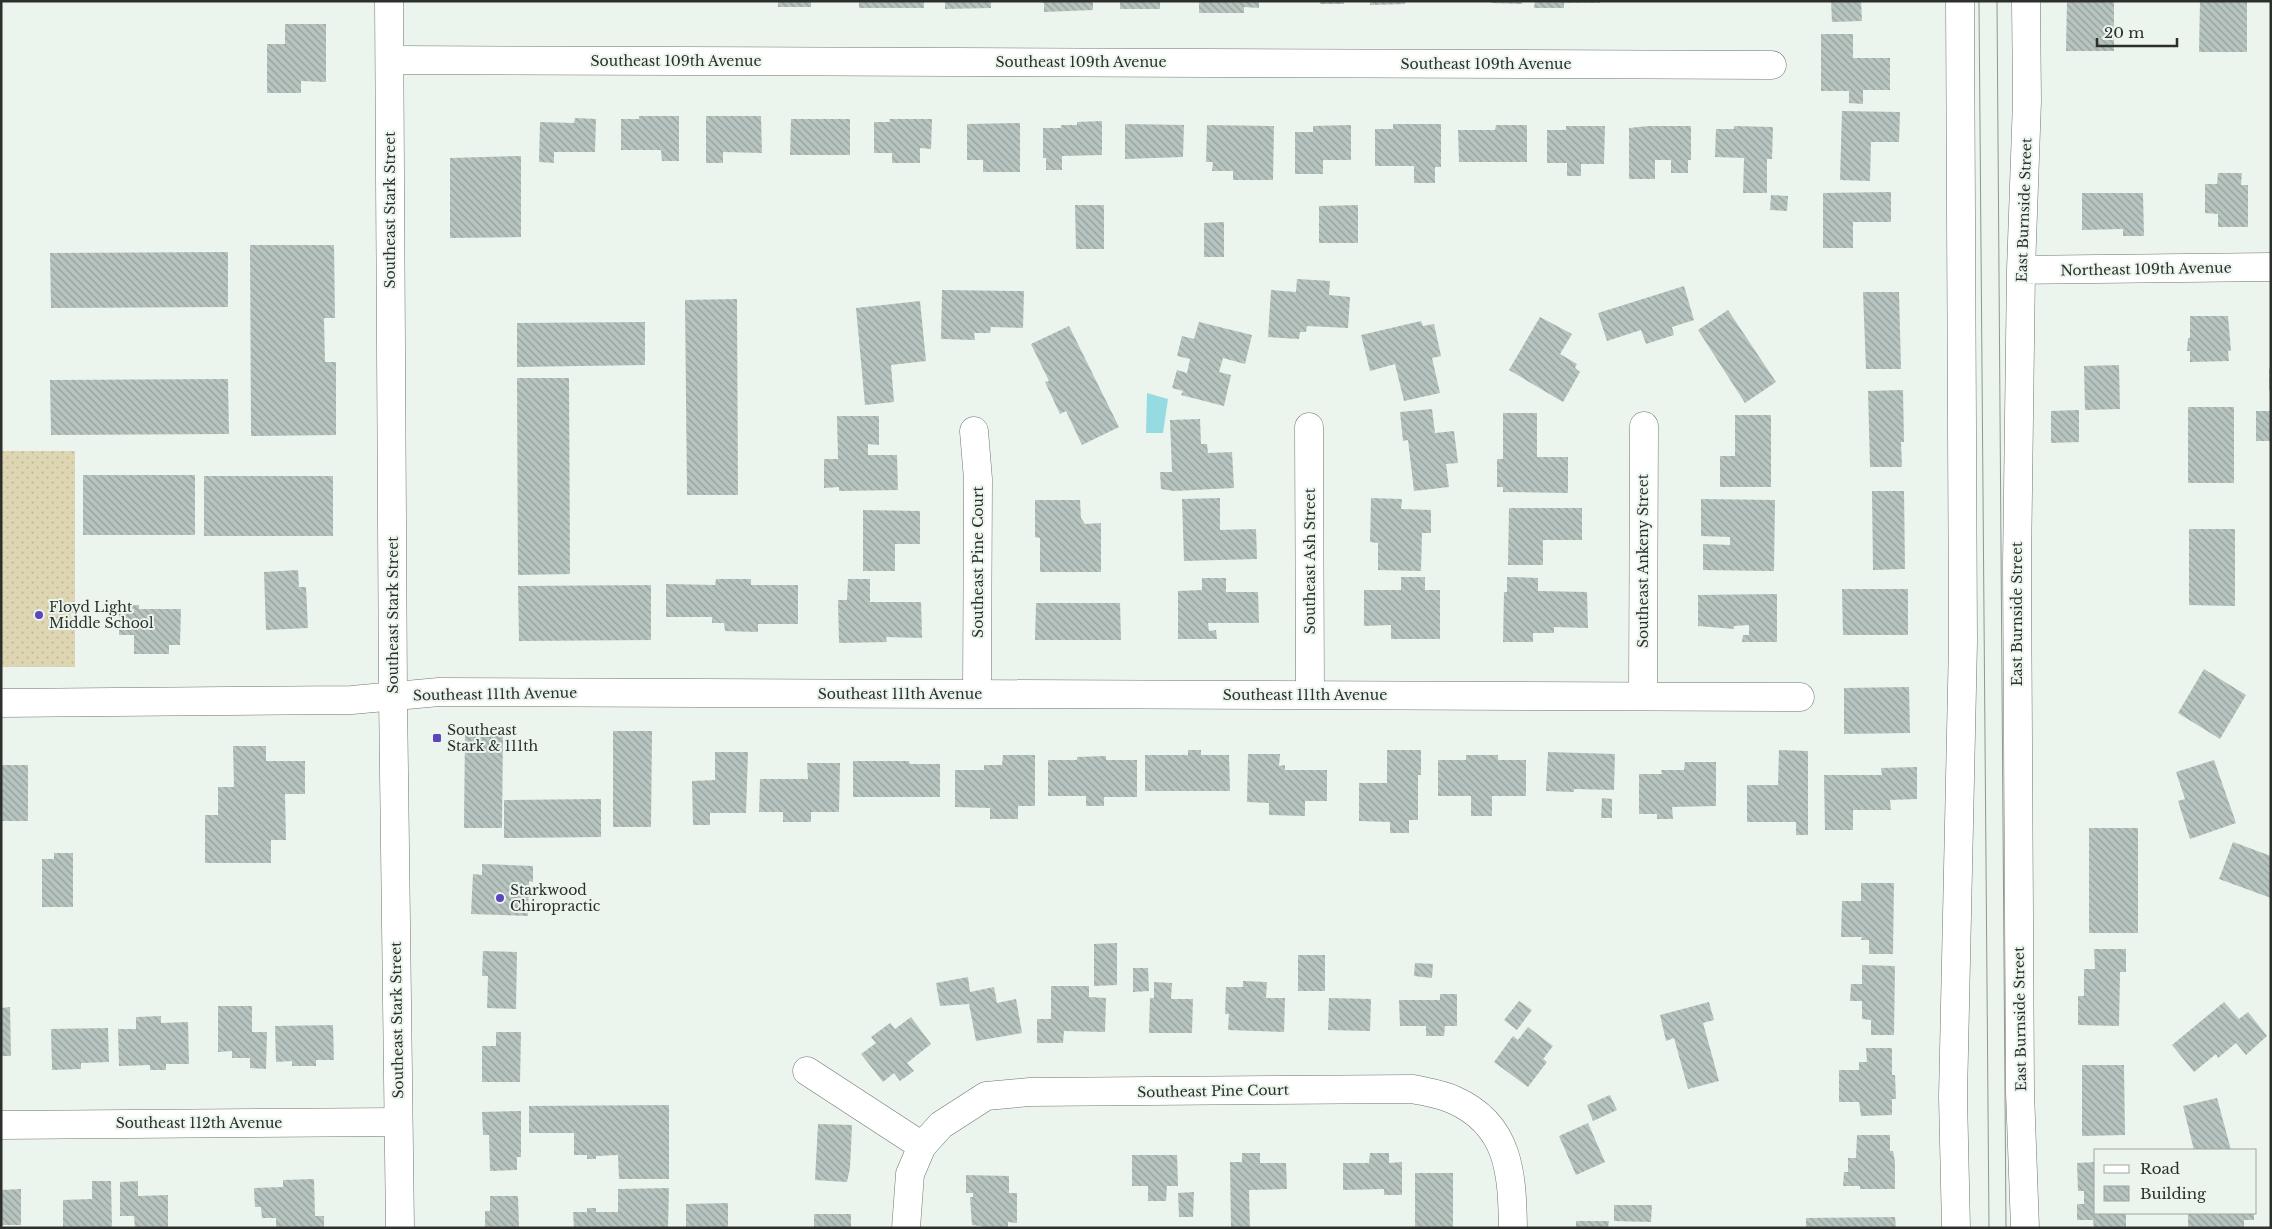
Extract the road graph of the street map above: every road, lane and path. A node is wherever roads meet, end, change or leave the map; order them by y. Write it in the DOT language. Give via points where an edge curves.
graph roads {
  1 [pos="390,1"];
  2 [pos="1960,1"];
  3 [pos="2026,1"];
  4 [pos="390,60"];
  5 [pos="1772,65"];
  6 [pos="2271,267"];
  7 [pos="2021,270"];
  8 [pos="1644,426"];
  9 [pos="1309,427"];
  10 [pos="974,431"];
  11 [pos="977,694"];
  12 [pos="1310,695"];
  13 [pos="393,696"];
  14 [pos="1643,696"];
  15 [pos="1800,697"];
  16 [pos="1,703"];
  17 [pos="807,1071"];
  18 [pos="398,1122"];
  19 [pos="1,1125"];
  20 [pos="922,1146"];
  21 [pos="400,1228"];
  22 [pos="906,1228"];
  23 [pos="1513,1228"];
  24 [pos="1956,1228"];
  25 [pos="2025,1228"];
  1 -- 4 [label="street, Southeast Stark Street"];
  2 -- 24 [label="street" via="1963,642 1953,1097"];
  3 -- 7 [label="street, East Burnside Street" via="2027,101"];
  4 -- 5 [label="street, Southeast 109th Avenue"];
  4 -- 13 [label="street, Southeast Stark Street"];
  6 -- 7 [label="street, Northeast 109th Avenue"];
  7 -- 25 [label="street, East Burnside Street" via="2017,575 2020,1082"];
  8 -- 14 [label="street, Southeast Ankeny Street"];
  9 -- 12 [label="street, Southeast Ash Street"];
  10 -- 11 [label="street, Southeast Pine Court" via="978,479"];
  11 -- 12 [label="street, Southeast 111th Avenue"];
  11 -- 13 [label="street, Southeast 111th Avenue" via="439,692"];
  12 -- 14 [label="street, Southeast 111th Avenue"];
  13 -- 16 [label="street, Southeast 111th Avenue" via="352,700"];
  13 -- 18 [label="street, Southeast Stark Street"];
  14 -- 15 [label="street, Southeast 111th Avenue"];
  17 -- 20 [label="street"];
  18 -- 19 [label="street, Southeast 112th Avenue"];
  18 -- 21 [label="street, Southeast Stark Street"];
  20 -- 22 [label="street, Southeast Pine Court" via="910,1174"];
  20 -- 23 [label="street, Southeast Pine Court" via="941,1124 986,1096 1030,1092 1413,1089 1453,1100 1477,1113 1497,1137 1508,1160"];
}
